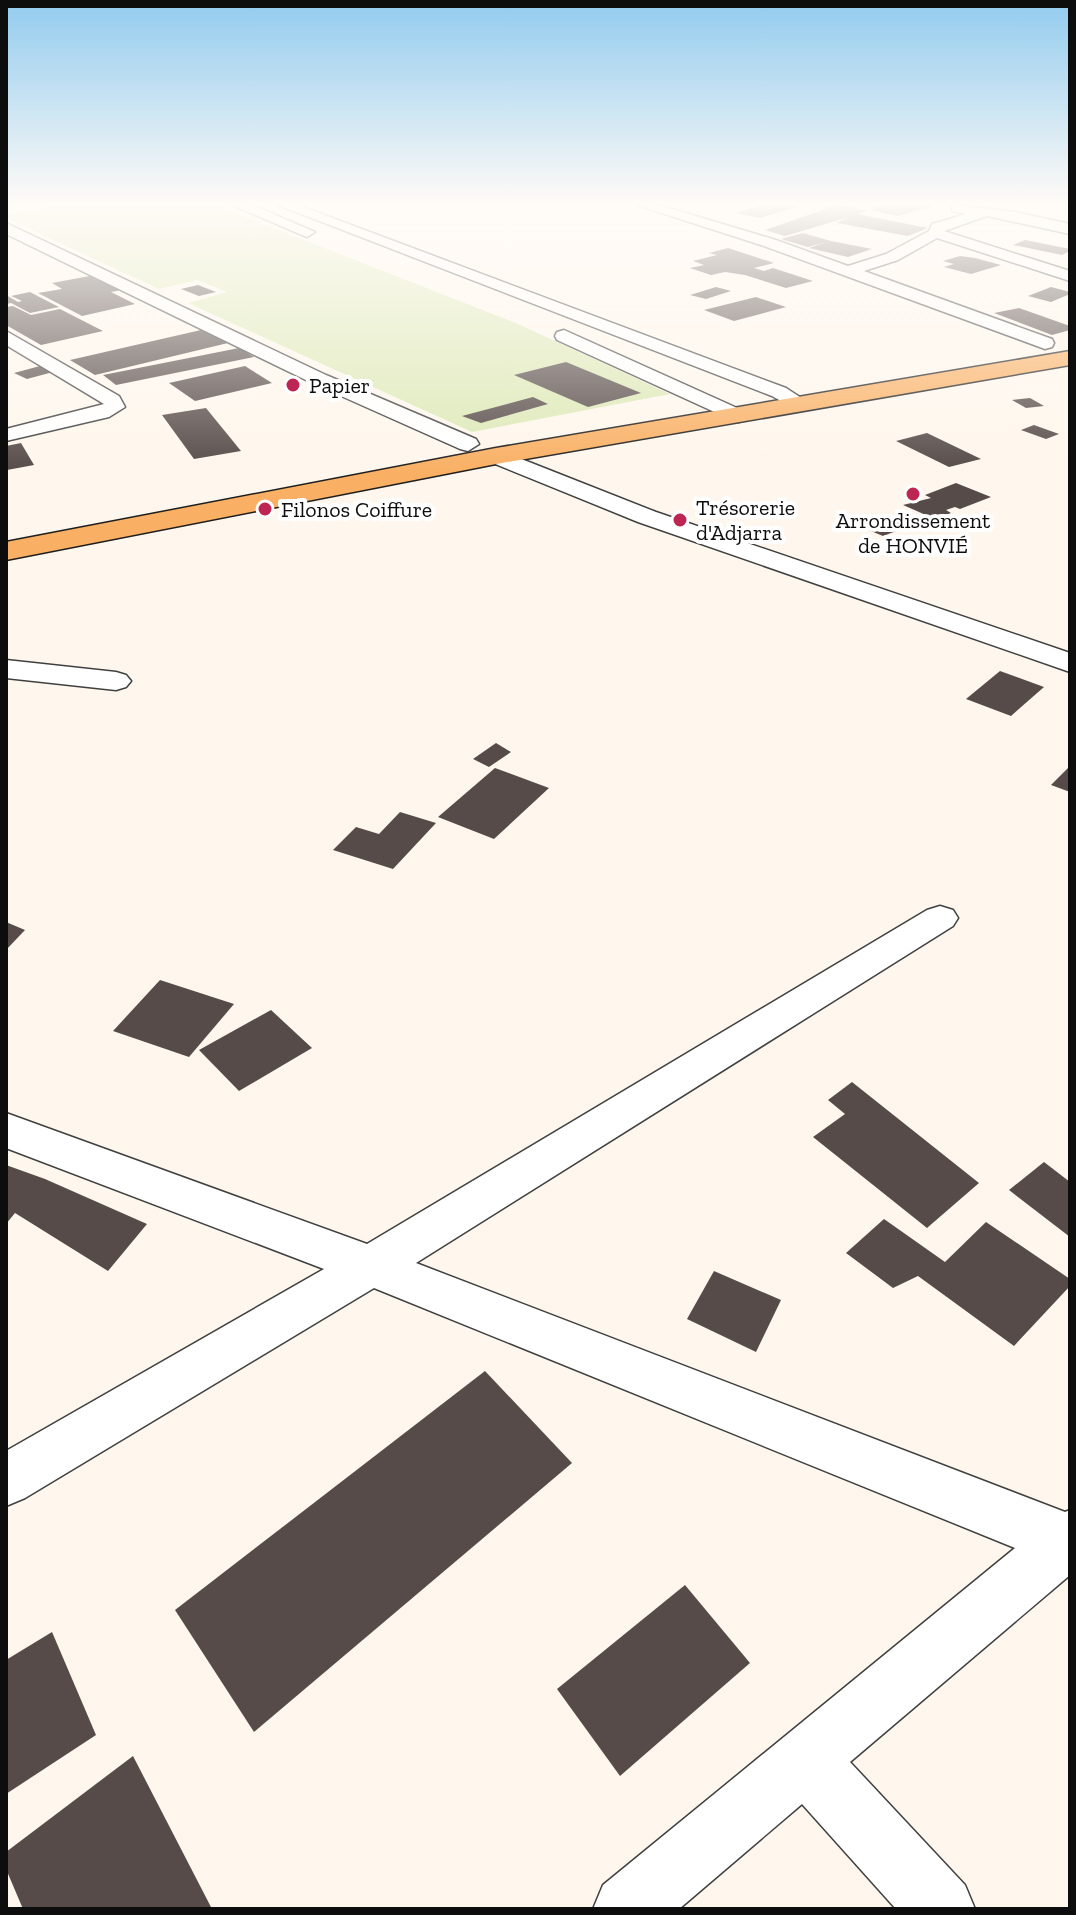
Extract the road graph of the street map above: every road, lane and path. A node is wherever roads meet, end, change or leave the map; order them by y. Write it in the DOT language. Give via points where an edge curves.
graph roads {
  1 [pos="142,294"];
  2 [pos="521,294"];
  3 [pos="918,294"];
  4 [pos="549,305"];
  5 [pos="516,314"];
  6 [pos="544,327"];
  7 [pos="6,337"];
  8 [pos="1058,341"];
  9 [pos="1070,358"];
  10 [pos="779,392"];
  11 [pos="713,403"];
  12 [pos="802,405"];
  13 [pos="739,416"];
  14 [pos="6,435"];
  15 [pos="468,444"];
  16 [pos="496,456"];
  17 [pos="216,486"];
  18 [pos="6,551"];
  19 [pos="1070,663"];
  20 [pos="6,669"];
  21 [pos="116,681"];
  22 [pos="940,918"];
  23 [pos="6,1130"];
  24 [pos="371,1266"];
  25 [pos="6,1480"];
  26 [pos="1069,1540"];
  27 [pos="805,1760"];
  28 [pos="627,1909"];
  29 [pos="941,1909"];
  1 -- 15 [label="street"];
  2 -- 4 [label="street"];
  3 -- 8 [label="street"];
  4 -- 5 [label="street"];
  4 -- 10 [label="street"];
  6 -- 11 [label="street"];
  7 -- 14 [label="street" via="112,400 115,407"];
  8 -- 10 [label="main road"];
  9 -- 12 [label="main road"];
  10 -- 11 [label="main road"];
  10 -- 12 [label="street"];
  11 -- 13 [label="street"];
  11 -- 15 [label="main road"];
  12 -- 13 [label="main road"];
  13 -- 16 [label="main road"];
  15 -- 17 [label="main road"];
  16 -- 18 [label="main road"];
  16 -- 19 [label="street" via="647,517"];
  20 -- 21 [label="street"];
  22 -- 24 [label="street"];
  23 -- 24 [label="street"];
  24 -- 25 [label="street"];
  24 -- 26 [label="street"];
  26 -- 27 [label="street"];
  27 -- 28 [label="street"];
  27 -- 29 [label="street"];
}
